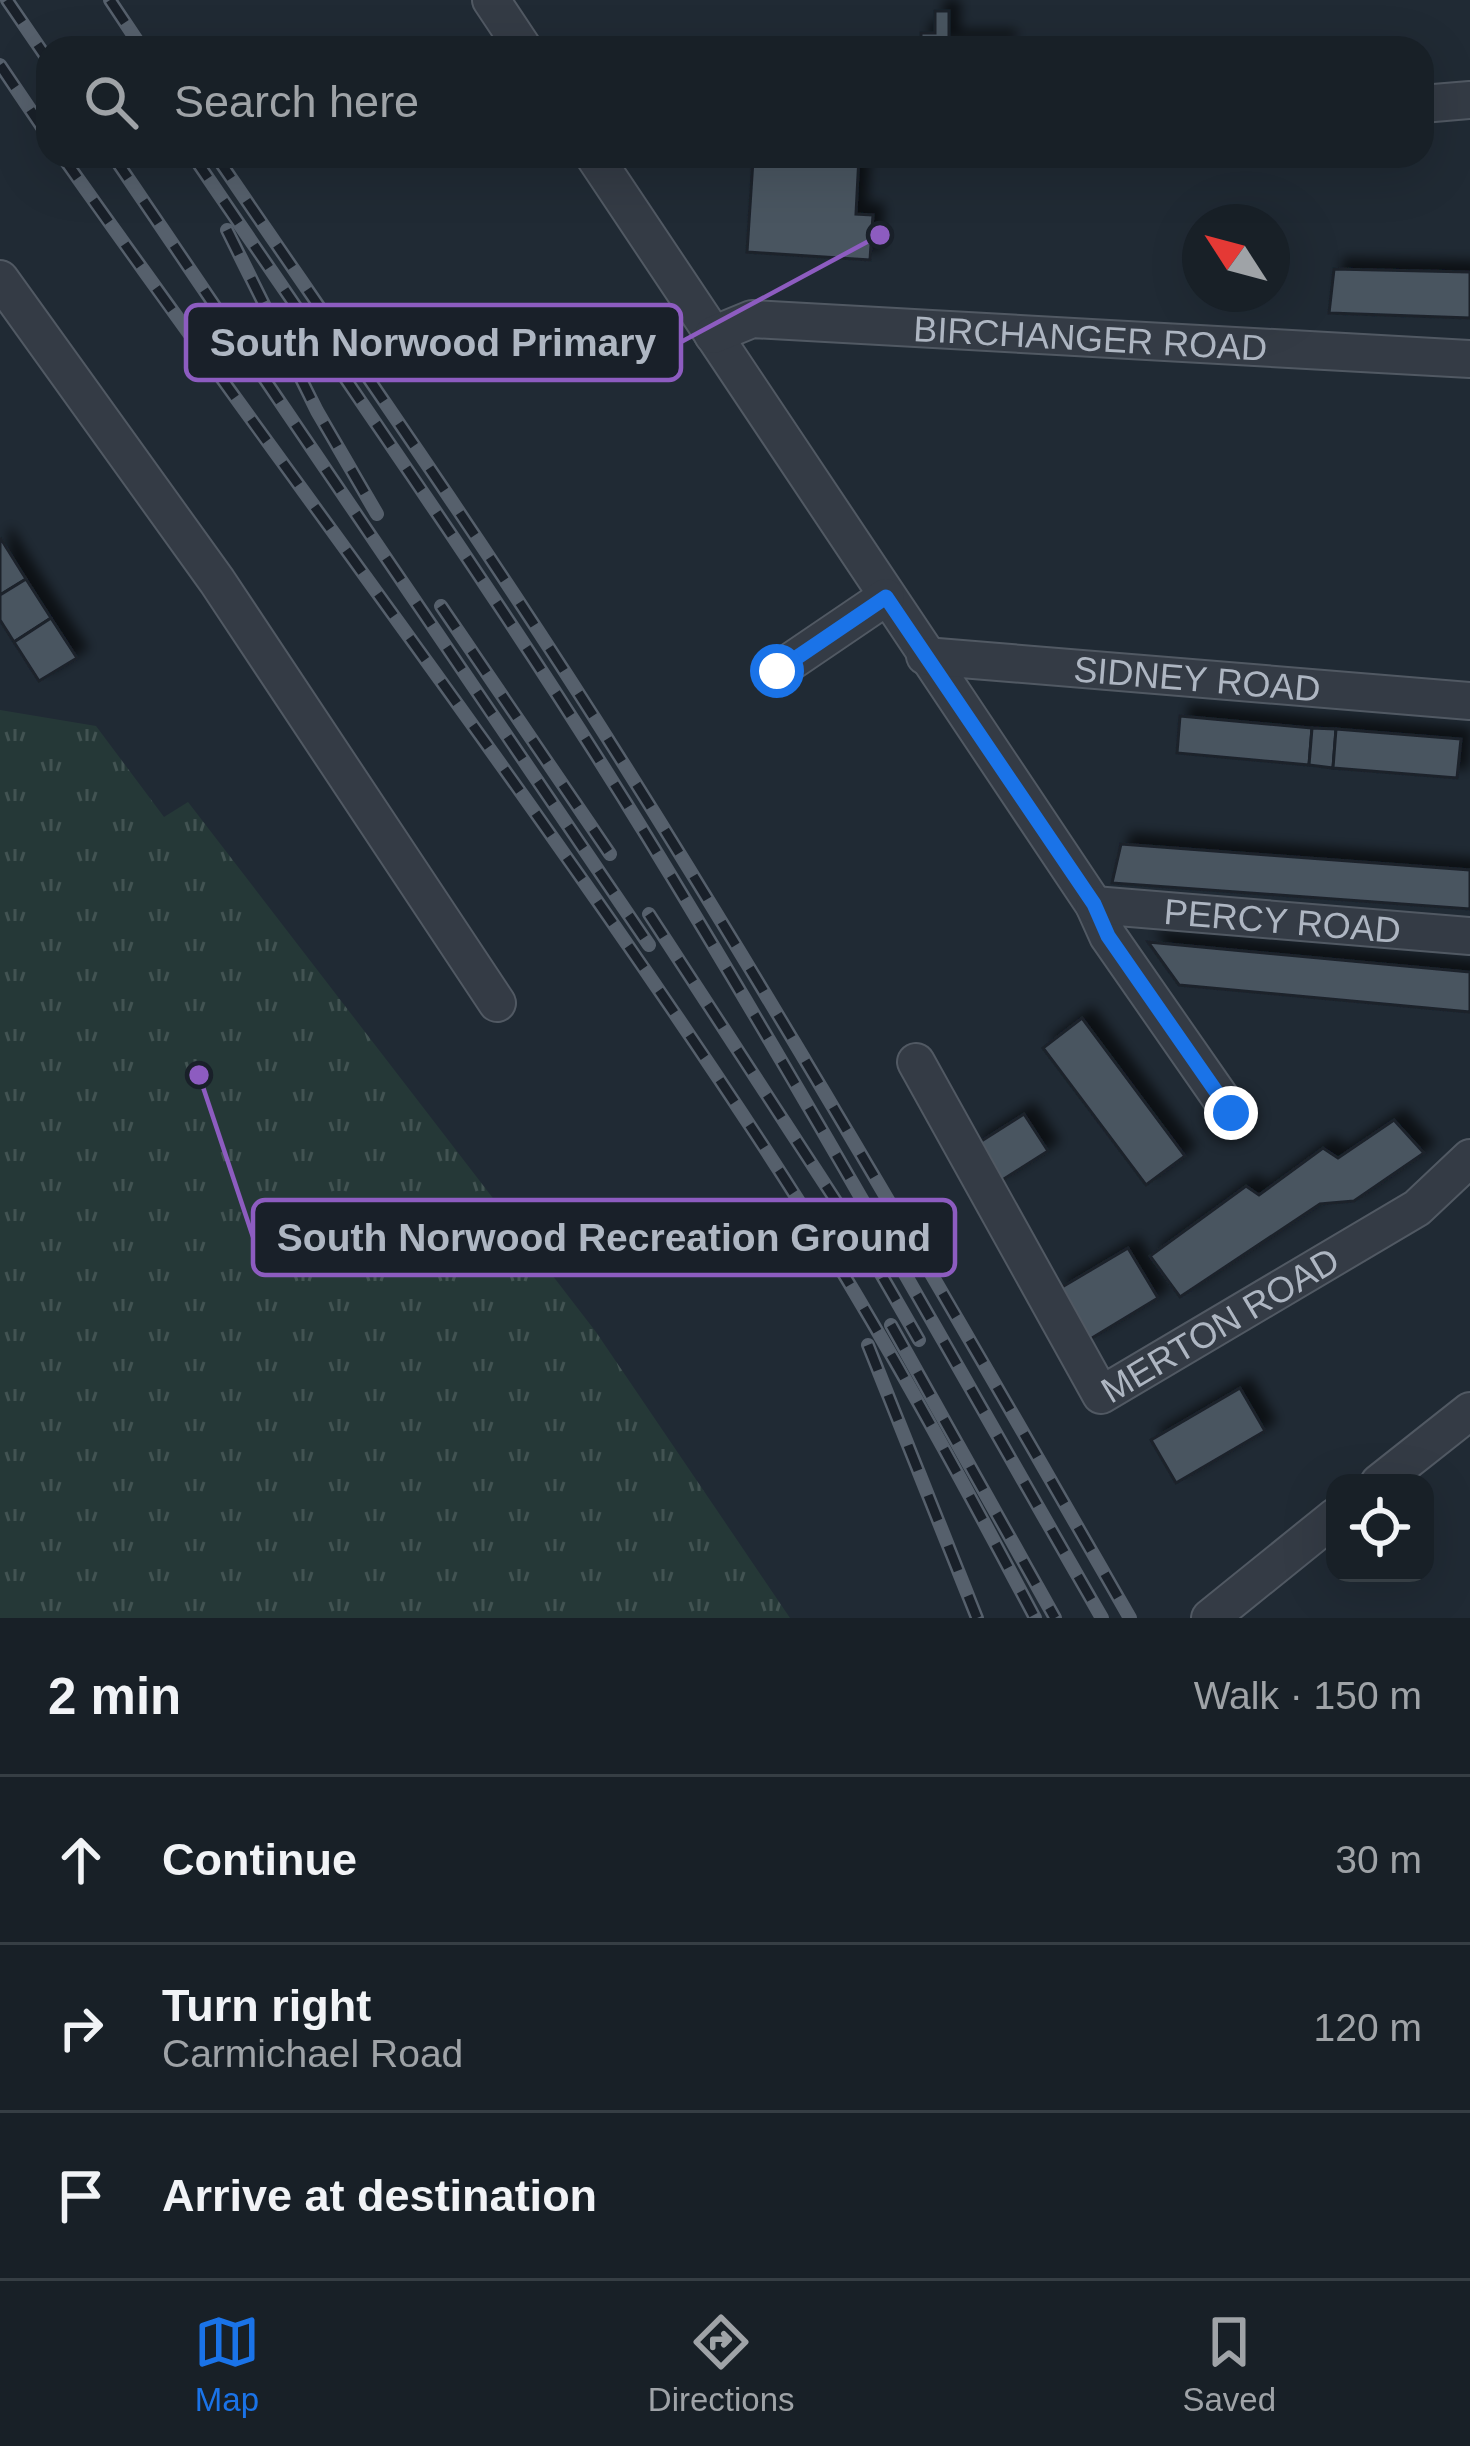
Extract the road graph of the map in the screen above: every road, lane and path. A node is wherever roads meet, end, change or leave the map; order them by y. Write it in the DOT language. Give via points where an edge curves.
graph roads {
  1 [pos="491,0"];
  2 [pos="515,36"];
  3 [pos="1470,100"];
  4 [pos="1434,103"];
  5 [pos="602,168"];
  6 [pos="0,279"];
  7 [pos="713,334"];
  8 [pos="1470,359"];
  9 [pos="886,597"];
  10 [pos="925,656"];
  11 [pos="777,671"];
  12 [pos="1470,701"];
  13 [pos="1094,904"];
  14 [pos="1470,936"];
  15 [pos="497,1003"];
  16 [pos="916,1062"];
  17 [pos="1231,1113"];
  18 [pos="1470,1158"];
  19 [pos="1470,1411"];
  20 [pos="1390,1474"];
  21 [pos="1326,1524"];
  22 [pos="1210,1618"];
  1 -- 2 [label="street"];
  3 -- 4 [label="street"];
  5 -- 7 [label="street"];
  6 -- 15 [label="street" via="217,581"];
  7 -- 8 [label="street, BIRCHANGER ROAD" via="752,320"];
  7 -- 9 [label="street"];
  9 -- 10 [label="street"];
  9 -- 11 [label="street"];
  10 -- 12 [label="street, SIDNEY ROAD"];
  10 -- 13 [label="street"];
  13 -- 14 [label="street, PERCY ROAD"];
  13 -- 17 [label="street"];
  16 -- 18 [label="street, MERTON ROAD" via="1101,1395 1418,1208"];
  19 -- 20 [label="street"];
  21 -- 22 [label="street"];
}
